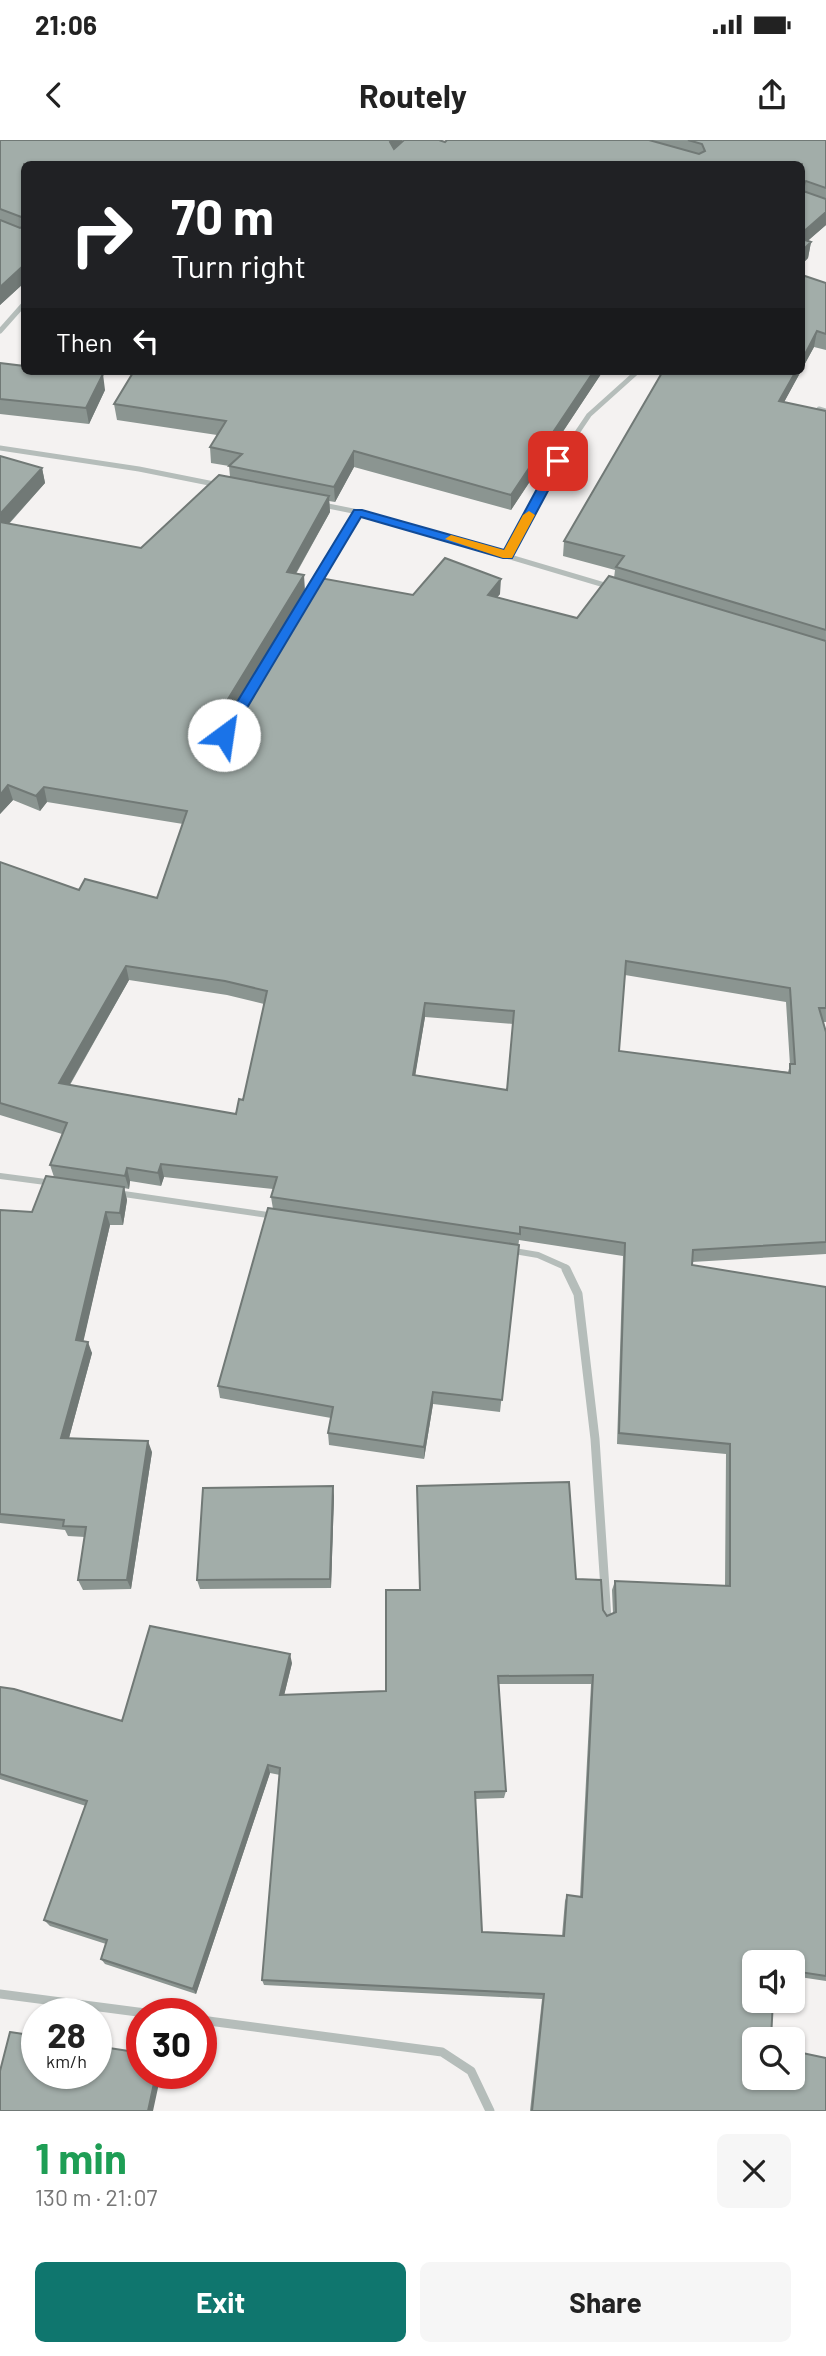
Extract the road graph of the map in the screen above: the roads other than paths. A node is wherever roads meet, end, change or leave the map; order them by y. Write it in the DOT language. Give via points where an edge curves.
graph roads {
  1 [pos="21,307"];
  2 [pos="0,331"];
  3 [pos="634,375"];
  4 [pos="818,409"];
  5 [pos="826,411"];
  6 [pos="0,448"];
  7 [pos="221,485"];
  8 [pos="317,504"];
  9 [pos="358,512"];
  10 [pos="508,555"];
  11 [pos="614,588"];
  12 [pos="309,594"];
  13 [pos="0,1176"];
  14 [pos="69,1185"];
  15 [pos="110,1192"];
  16 [pos="289,1218"];
  17 [pos="496,1249"];
  18 [pos="607,1619"];
  19 [pos="0,1994"];
  20 [pos="126,2010"];
  21 [pos="217,2023"];
  22 [pos="490,2111"];
  1 -- 2 [label="street"];
  3 -- 10 [label="street" via="589,415 558,461"];
  4 -- 5 [label="street"];
  6 -- 7 [label="street"];
  8 -- 9 [label="street"];
  9 -- 10 [label="street"];
  9 -- 12 [label="street"];
  10 -- 11 [label="street"];
  13 -- 14 [label="street"];
  15 -- 16 [label="street"];
  17 -- 18 [label="street" via="538,1255 565,1267 578,1294 595,1439"];
  19 -- 20 [label="street"];
  21 -- 22 [label="street" via="442,2052 471,2071"];
}
